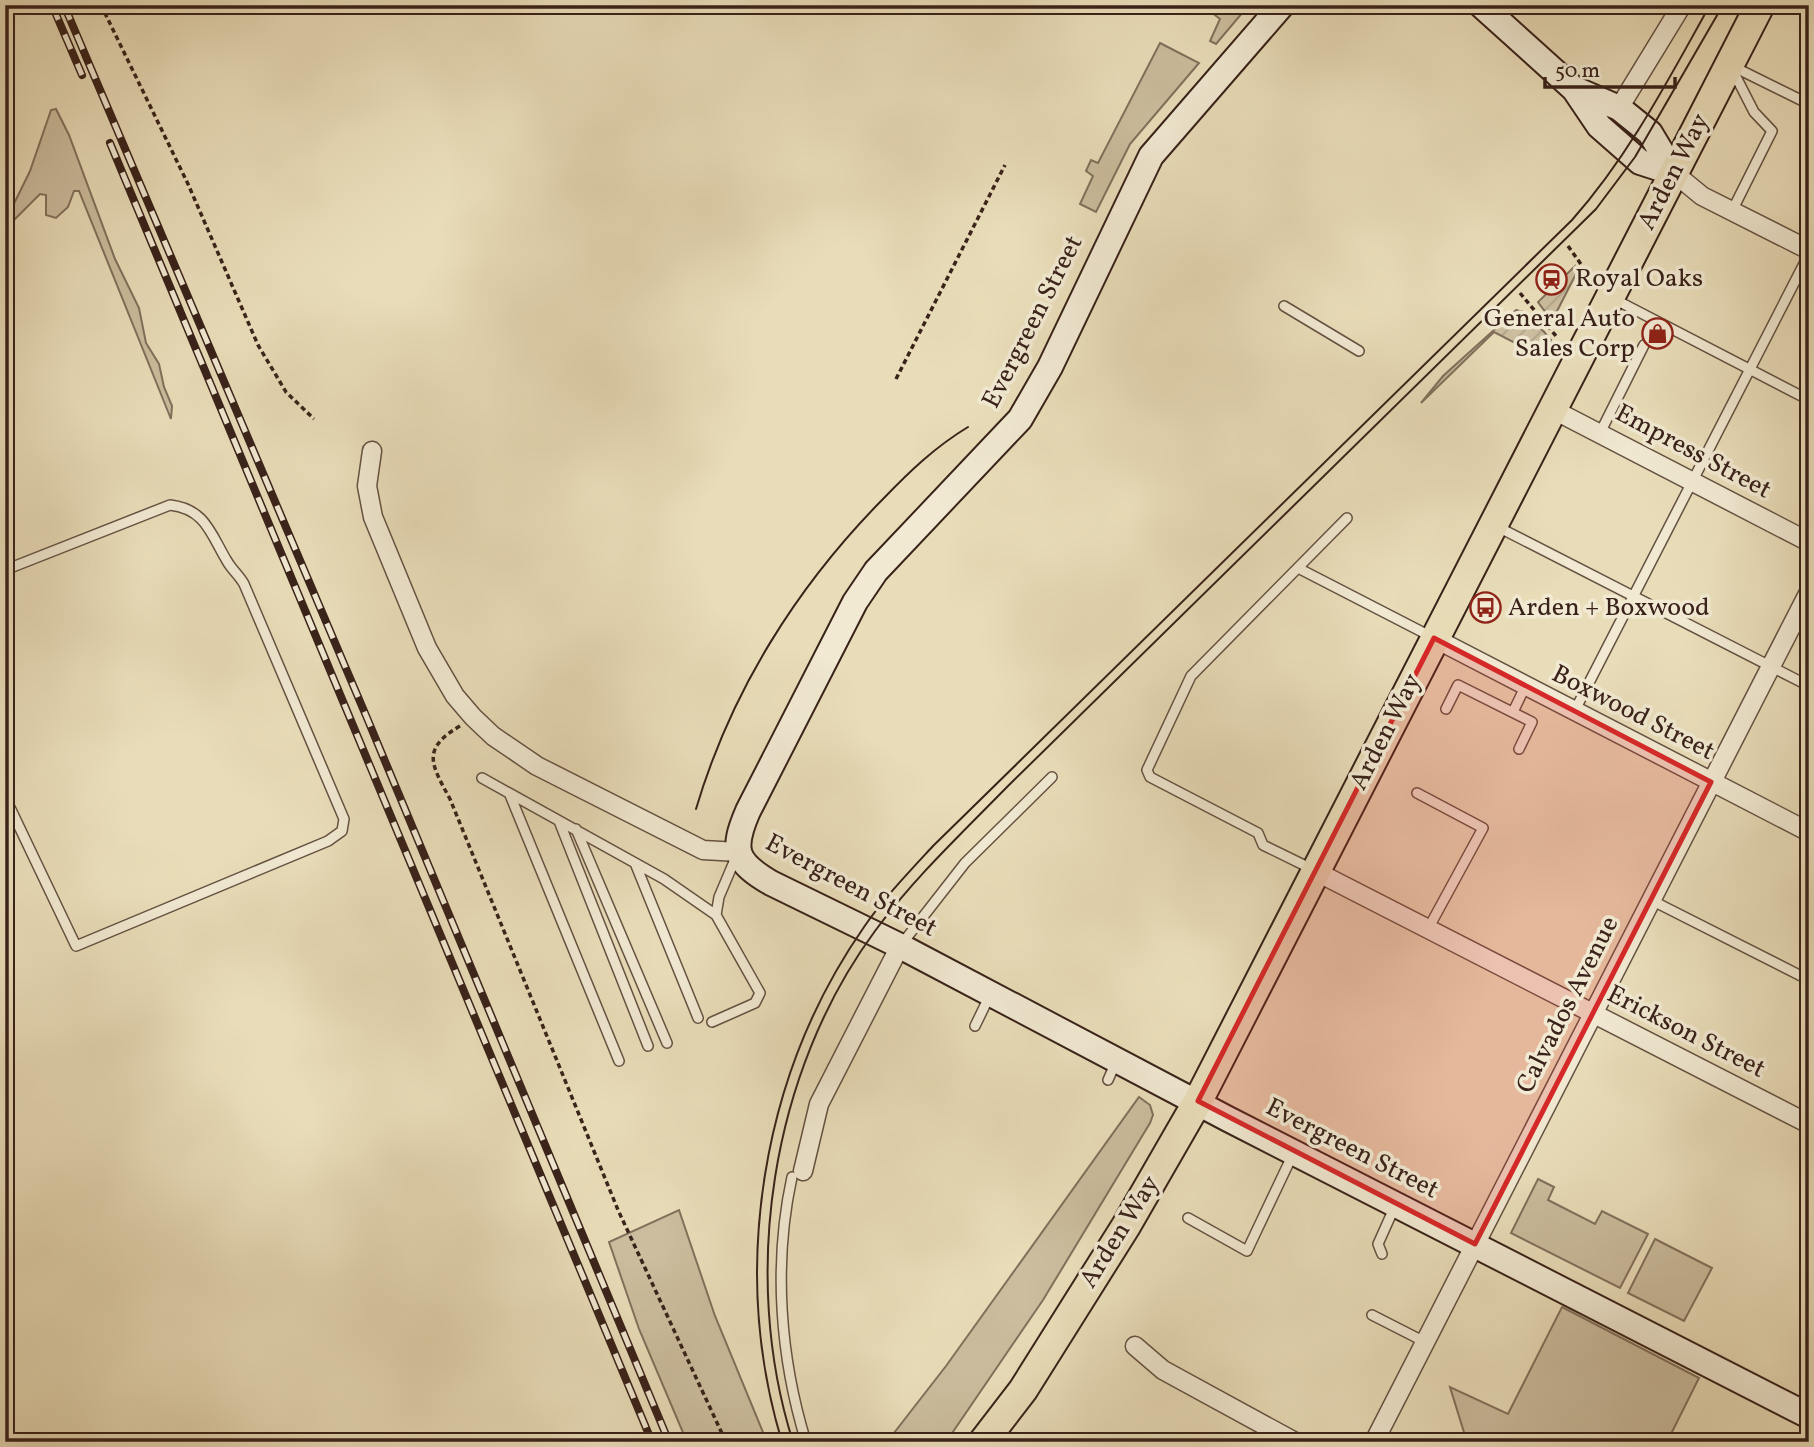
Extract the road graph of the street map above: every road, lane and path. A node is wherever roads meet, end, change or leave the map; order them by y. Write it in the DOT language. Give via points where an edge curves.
graph roads {
  1 [pos="101,5"];
  2 [pos="1282,5"];
  3 [pos="1481,5"];
  4 [pos="1682,5"];
  5 [pos="1760,5"];
  6 [pos="1730,64"];
  7 [pos="1574,89"];
  8 [pos="1809,104"];
  9 [pos="1619,108"];
  10 [pos="1005,165"];
  11 [pos="1674,173"];
  12 [pos="1732,211"];
  13 [pos="1568,246"];
  14 [pos="1809,252"];
  15 [pos="1588,274"];
  16 [pos="1520,293"];
  17 [pos="1611,298"];
  18 [pos="1284,306"];
  19 [pos="1556,336"];
  20 [pos="1644,345"];
  21 [pos="1359,351"];
  22 [pos="1750,369"];
  23 [pos="896,379"];
  24 [pos="1809,400"];
  25 [pos="1552,409"];
  26 [pos="313,419"];
  27 [pos="1600,433"];
  28 [pos="372,451"];
  29 [pos="1694,481"];
  30 [pos="1348,518"];
  31 [pos="1492,524"];
  32 [pos="1809,542"];
  33 [pos="1298,568"];
  34 [pos="5,570"];
  35 [pos="1809,592"];
  36 [pos="1634,596"];
  37 [pos="1434,638"];
  38 [pos="1771,666"];
  39 [pos="1809,686"];
  40 [pos="1525,687"];
  41 [pos="1446,709"];
  42 [pos="1513,712"];
  43 [pos="1574,712"];
  44 [pos="473,717"];
  45 [pos="5,725"];
  46 [pos="1518,749"];
  47 [pos="5,759"];
  48 [pos="1052,776"];
  49 [pos="482,778"];
  50 [pos="1711,782"];
  51 [pos="1417,793"];
  52 [pos="510,795"];
  53 [pos="5,797"];
  54 [pos="559,821"];
  55 [pos="576,830"];
  56 [pos="1809,832"];
  57 [pos="738,852"];
  58 [pos="635,863"];
  59 [pos="1315,871"];
  60 [pos="1651,900"];
  61 [pos="716,915"];
  62 [pos="1428,929"];
  63 [pos="900,947"];
  64 [pos="1809,980"];
  65 [pos="990,995"];
  66 [pos="1593,1014"];
  67 [pos="698,1018"];
  68 [pos="712,1023"];
  69 [pos="975,1026"];
  70 [pos="667,1042"];
  71 [pos="648,1046"];
  72 [pos="619,1062"];
  73 [pos="1198,1101"];
  74 [pos="1809,1124"];
  75 [pos="1294,1153"];
  76 [pos="797,1174"];
  77 [pos="1396,1204"];
  78 [pos="1188,1218"];
  79 [pos="1475,1244"];
  80 [pos="1382,1254"];
  81 [pos="1372,1315"];
  82 [pos="1425,1342"];
  83 [pos="1135,1346"];
  84 [pos="1809,1416"];
  85 [pos="726,1442"];
  86 [pos="806,1442"];
  87 [pos="983,1442"];
  88 [pos="1295,1442"];
  89 [pos="1374,1442"];
  1 -- 26 [label="path" via="196,202 258,345 286,393"];
  2 -- 57 [label="street, Evergreen Street" via="1152,156 1020,419 865,587 755,796 738,834"];
  3 -- 7 [label="street"];
  4 -- 9 [label="street"];
  5 -- 6 [label="main road, Arden Way"];
  6 -- 8 [label="lane"];
  6 -- 11 [label="main road, Arden Way"];
  6 -- 12 [label="lane" via="1754,112 1772,131"];
  7 -- 9 [label="street"];
  7 -- 11 [label="street" via="1599,126 1640,162"];
  9 -- 11 [label="street" via="1656,138"];
  10 -- 23 [label="path"];
  11 -- 12 [label="street" via="1702,196"];
  11 -- 17 [label="main road, Arden Way"];
  12 -- 14 [label="street"];
  13 -- 15 [label="path"];
  14 -- 22 [label="lane"];
  16 -- 19 [label="path"];
  17 -- 22 [label="lane"];
  17 -- 25 [label="main road, Arden Way"];
  18 -- 21 [label="lane"];
  20 -- 27 [label="lane"];
  22 -- 24 [label="lane"];
  22 -- 29 [label="lane"];
  25 -- 27 [label="street, Empress Street"];
  25 -- 31 [label="main road, Arden Way"];
  27 -- 29 [label="street, Empress Street"];
  28 -- 44 [label="street" via="368,486 373,517 437,666"];
  29 -- 32 [label="street, Empress Street"];
  29 -- 36 [label="lane"];
  30 -- 33 [label="lane"];
  31 -- 36 [label="lane"];
  31 -- 37 [label="main road, Arden Way"];
  33 -- 37 [label="lane"];
  33 -- 59 [label="lane" via="1191,676 1147,770 1150,777 1258,833 1263,845"];
  34 -- 53 [label="lane" via="170,505 195,512 210,526 228,564 244,584 344,819 342,831 328,841 76,946"];
  35 -- 38 [label="street, Calvados Avenue"];
  36 -- 38 [label="lane"];
  36 -- 43 [label="lane"];
  37 -- 40 [label="street, Boxwood Street"];
  37 -- 59 [label="main road, Arden Way"];
  38 -- 39 [label="lane"];
  38 -- 50 [label="street, Calvados Avenue"];
  40 -- 42 [label="lane"];
  40 -- 43 [label="street, Boxwood Street"];
  41 -- 42 [label="lane" via="1458,685"];
  42 -- 46 [label="lane" via="1532,722"];
  43 -- 50 [label="street, Boxwood Street"];
  44 -- 57 [label="street" via="537,766 694,846"];
  44 -- 85 [label="path" via="437,741 436,772 618,1210"];
  45 -- 47 [label="lane"];
  48 -- 63 [label="lane" via="965,863"];
  49 -- 52 [label="lane"];
  50 -- 56 [label="street, Boxwood Street"];
  50 -- 60 [label="street, Calvados Avenue"];
  51 -- 62 [label="lane" via="1483,828"];
  52 -- 54 [label="lane"];
  52 -- 72 [label="lane"];
  54 -- 55 [label="lane"];
  54 -- 71 [label="lane"];
  55 -- 58 [label="lane"];
  55 -- 70 [label="lane"];
  57 -- 61 [label="lane"];
  57 -- 63 [label="street, Evergreen Street" via="748,868 763,878"];
  58 -- 61 [label="lane"];
  58 -- 67 [label="lane"];
  59 -- 62 [label="street, Erickson Street"];
  59 -- 73 [label="main road, Arden Way"];
  60 -- 64 [label="lane"];
  60 -- 66 [label="street, Calvados Avenue"];
  61 -- 68 [label="lane" via="760,993 755,1003"];
  62 -- 66 [label="street, Erickson Street"];
  63 -- 65 [label="street, Evergreen Street"];
  63 -- 76 [label="street" via="819,1104"];
  65 -- 69 [label="lane"];
  65 -- 73 [label="street, Evergreen Street" via="1113,1070"];
  66 -- 74 [label="street, Erickson Street"];
  66 -- 79 [label="street, Calvados Avenue"];
  73 -- 75 [label="street, Evergreen Street"];
  73 -- 87 [label="main road, Arden Way" via="1023,1390"];
  75 -- 77 [label="street, Evergreen Street"];
  75 -- 78 [label="lane" via="1247,1251"];
  76 -- 86 [label="lane" via="786,1204 781,1282 786,1357"];
  77 -- 79 [label="street, Evergreen Street"];
  77 -- 80 [label="lane" via="1378,1244"];
  79 -- 82 [label="street, Calvados Avenue"];
  79 -- 84 [label="street, Evergreen Street"];
  81 -- 82 [label="lane"];
  82 -- 89 [label="street, Calvados Avenue"];
  83 -- 88 [label="street" via="1163,1370"];
}
